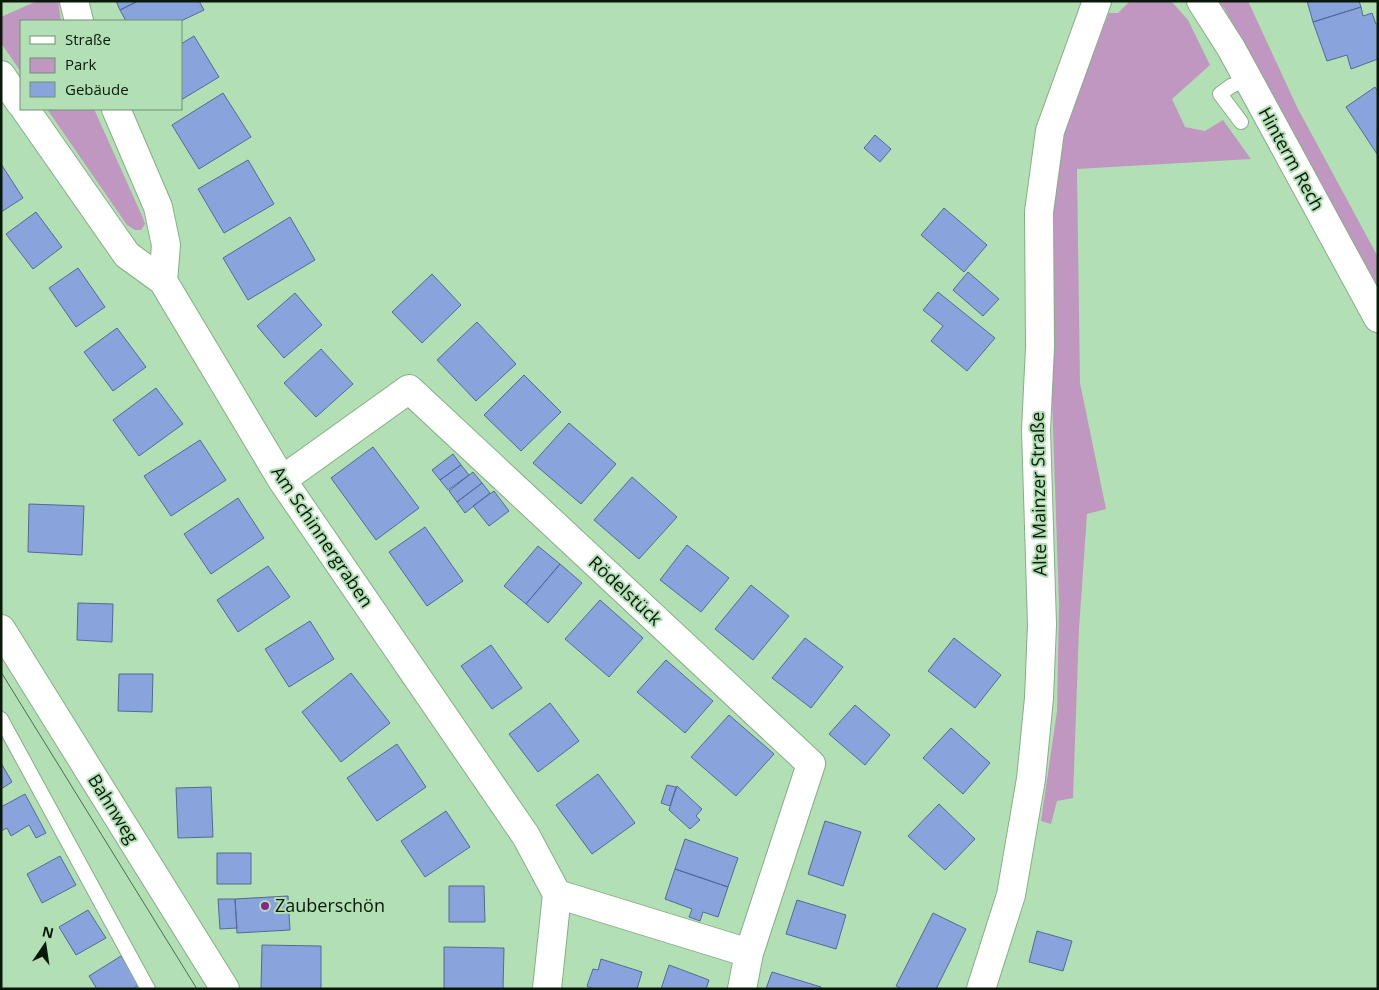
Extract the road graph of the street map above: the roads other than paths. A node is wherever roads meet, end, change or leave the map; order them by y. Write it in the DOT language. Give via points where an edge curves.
graph roads {
  1 [pos="74,1"];
  2 [pos="1097,1"];
  3 [pos="1201,1"];
  4 [pos="80,20"];
  5 [pos="1,75"];
  6 [pos="1248,78"];
  7 [pos="20,103"];
  8 [pos="26,110"];
  9 [pos="116,110"];
  10 [pos="1241,122"];
  11 [pos="163,282"];
  12 [pos="1378,318"];
  13 [pos="282,480"];
  14 [pos="1,628"];
  15 [pos="1,719"];
  16 [pos="558,894"];
  17 [pos="750,953"];
  18 [pos="148,989"];
  19 [pos="225,989"];
  20 [pos="548,989"];
  21 [pos="742,989"];
  22 [pos="981,989"];
  1 -- 4 [label="street"];
  2 -- 22 [label="street, Alte Mainzer Straße" via="1050,131 1039,212 1040,347 1036,430 1042,625 1039,698 1031,779 1011,894"];
  3 -- 6 [label="street, Hinterm Rech"];
  5 -- 7 [label="street"];
  6 -- 10 [label="lane" via="1220,94"];
  6 -- 12 [label="street, Hinterm Rech"];
  8 -- 11 [label="street, Am Schinnergraben" via="127,255"];
  9 -- 11 [label="street" via="158,207 166,245"];
  11 -- 13 [label="street, Am Schinnergraben"];
  13 -- 16 [label="street, Am Schinnergraben" via="526,836"];
  13 -- 17 [label="street, Rödelstück" via="409,389 811,764"];
  14 -- 19 [label="street, Bahnweg"];
  15 -- 18 [label="lane"];
  16 -- 17 [label="street"];
  16 -- 20 [label="street"];
  17 -- 21 [label="street, Rödelstück"];
}
